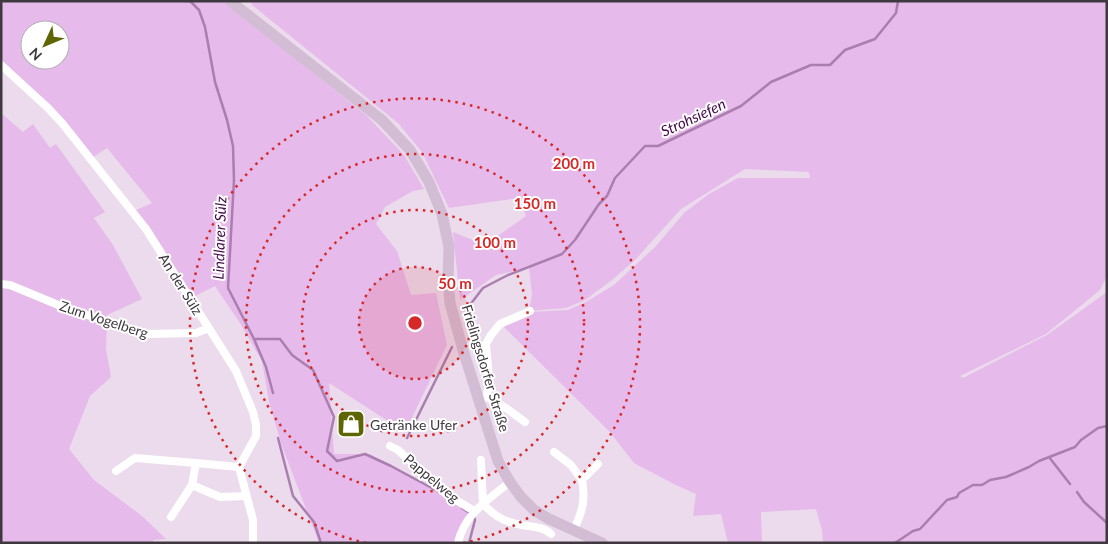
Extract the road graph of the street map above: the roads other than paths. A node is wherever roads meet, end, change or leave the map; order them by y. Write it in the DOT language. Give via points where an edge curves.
graph roads {
  1 [pos="230,1"];
  2 [pos="1,65"];
  3 [pos="1,284"];
  4 [pos="530,311"];
  5 [pos="209,328"];
  6 [pos="483,399"];
  7 [pos="525,422"];
  8 [pos="390,446"];
  9 [pos="554,452"];
  10 [pos="481,460"];
  11 [pos="196,464"];
  12 [pos="598,464"];
  13 [pos="239,467"];
  14 [pos="116,471"];
  15 [pos="582,480"];
  16 [pos="510,482"];
  17 [pos="192,485"];
  18 [pos="245,496"];
  19 [pos="483,504"];
  20 [pos="474,511"];
  21 [pos="171,517"];
  22 [pos="574,530"];
  23 [pos="551,534"];
  24 [pos="253,543"];
  25 [pos="458,543"];
  26 [pos="602,543"];
  1 -- 6 [label="main road, Frielingsdorfer Straße" via="382,120 420,164 446,227 450,303"];
  2 -- 5 [label="street, An der Sülz" via="52,112 132,211"];
  3 -- 5 [label="street, Zum Vogelberg" via="147,334 196,333"];
  4 -- 6 [label="street" via="500,324 490,335 486,344 489,378"];
  5 -- 13 [label="street, An der Sülz" via="236,370 253,412 256,436"];
  6 -- 7 [label="street" via="506,408"];
  6 -- 16 [label="main road, Frielingsdorfer Straße" via="498,460"];
  8 -- 20 [label="street, Pappelweg" via="446,494"];
  9 -- 15 [label="street" via="571,465"];
  10 -- 19 [label="street"];
  11 -- 13 [label="street"];
  11 -- 14 [label="street" via="135,458"];
  11 -- 17 [label="street"];
  12 -- 15 [label="street"];
  13 -- 18 [label="street"];
  15 -- 22 [label="street" via="584,505"];
  16 -- 19 [label="street"];
  16 -- 22 [label="main road, Frielingsdorfer Straße" via="534,510"];
  17 -- 18 [label="street" via="220,497"];
  17 -- 21 [label="street"];
  18 -- 24 [label="street" via="253,520"];
  19 -- 20 [label="street"];
  19 -- 23 [label="street" via="495,516"];
  20 -- 25 [label="street"];
  22 -- 26 [label="main road, Frielingsdorfer Straße"];
}
